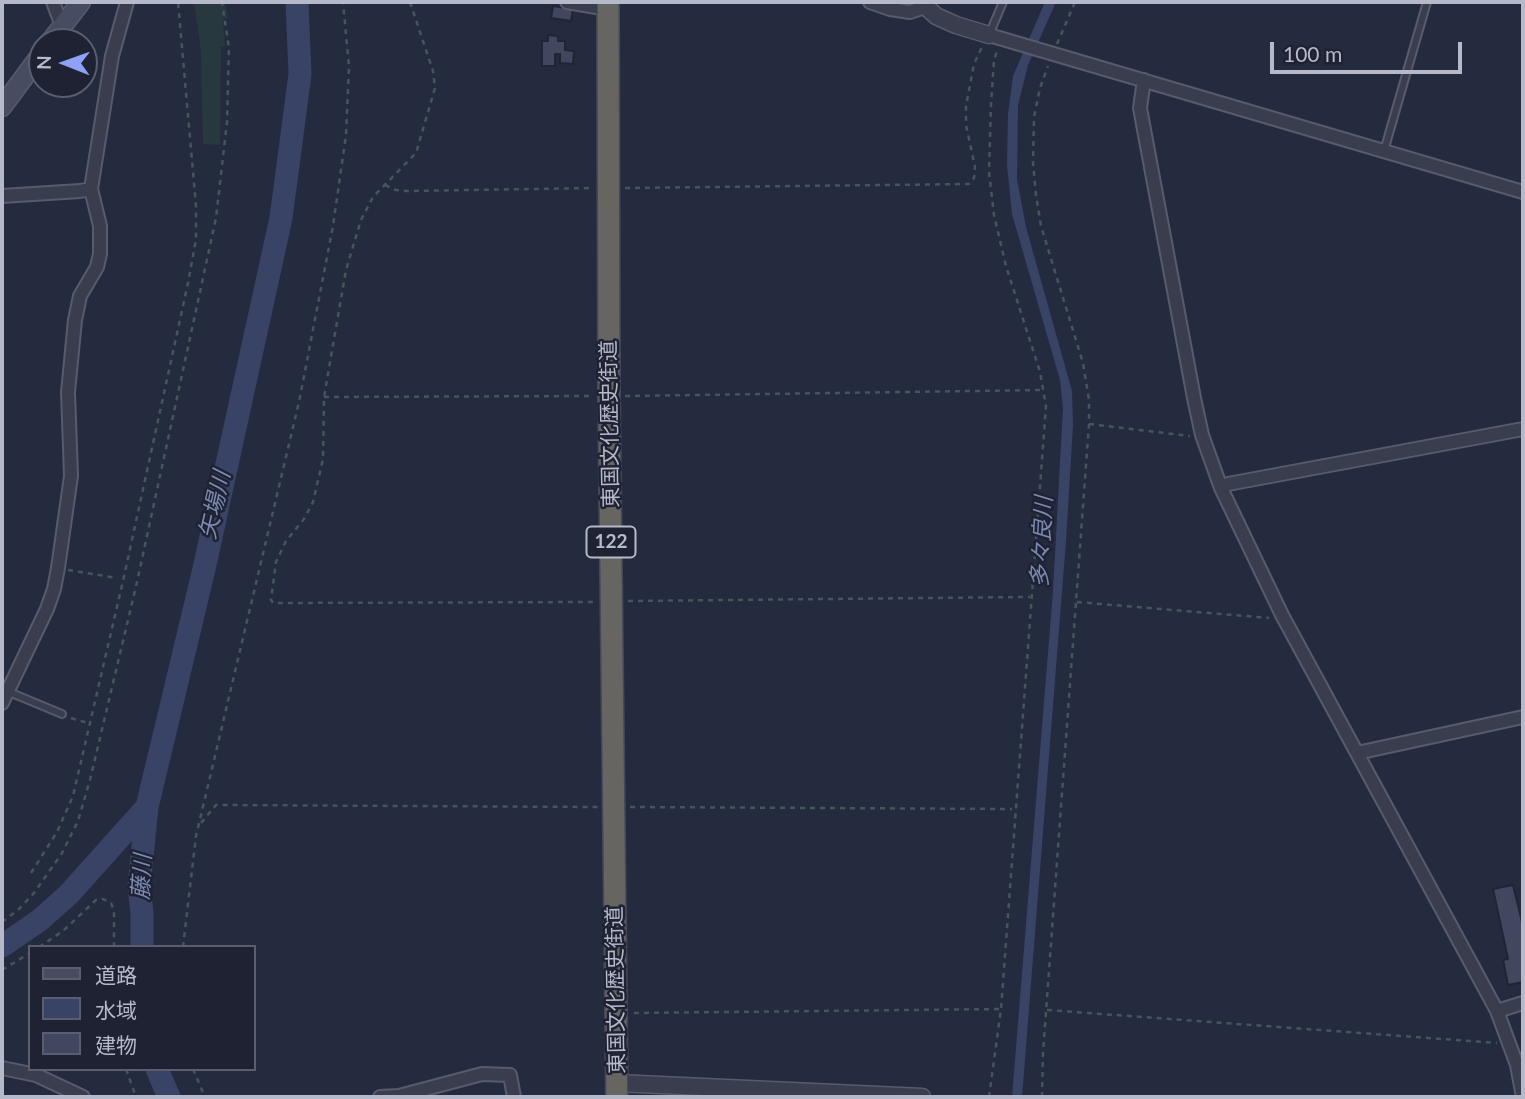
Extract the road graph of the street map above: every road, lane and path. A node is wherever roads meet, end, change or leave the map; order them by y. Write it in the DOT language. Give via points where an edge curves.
graph roads {
  1 [pos="53,2"];
  2 [pos="82,2"];
  3 [pos="127,2"];
  4 [pos="178,2"];
  5 [pos="222,2"];
  6 [pos="343,2"];
  7 [pos="410,2"];
  8 [pos="567,2"];
  9 [pos="870,2"];
  10 [pos="1003,2"];
  11 [pos="1075,2"];
  12 [pos="1427,2"];
  13 [pos="923,4"];
  14 [pos="608,5"];
  15 [pos="62,26"];
  16 [pos="999,39"];
  17 [pos="1051,54"];
  18 [pos="28,72"];
  19 [pos="1144,79"];
  20 [pos="2,107"];
  21 [pos="1384,152"];
  22 [pos="385,185"];
  23 [pos="91,188"];
  24 [pos="609,188"];
  25 [pos="1523,192"];
  26 [pos="2,196"];
  27 [pos="1042,390"];
  28 [pos="609,396"];
  29 [pos="324,397"];
  30 [pos="1089,424"];
  31 [pos="1523,429"];
  32 [pos="1203,437"];
  33 [pos="1221,488"];
  34 [pos="58,568"];
  35 [pos="117,578"];
  36 [pos="1030,597"];
  37 [pos="1077,601"];
  38 [pos="612,602"];
  39 [pos="1282,615"];
  40 [pos="5,696"];
  41 [pos="62,714"];
  42 [pos="1523,717"];
  43 [pos="91,724"];
  44 [pos="1357,753"];
  45 [pos="614,807"];
  46 [pos="1012,809"];
  47 [pos="199,826"];
  48 [pos="31,873"];
  49 [pos="2,922"];
  50 [pos="42,945"];
  51 [pos="114,945"];
  52 [pos="183,945"];
  53 [pos="28,954"];
  54 [pos="2,970"];
  55 [pos="1523,1003"];
  56 [pos="1001,1009"];
  57 [pos="1047,1010"];
  58 [pos="1497,1011"];
  59 [pos="617,1013"];
  60 [pos="1510,1044"];
  61 [pos="2,1068"];
  62 [pos="127,1071"];
  63 [pos="194,1071"];
  64 [pos="36,1072"];
  65 [pos="617,1090"];
  66 [pos="83,1097"];
  67 [pos="136,1097"];
  68 [pos="205,1097"];
  69 [pos="380,1097"];
  70 [pos="514,1097"];
  71 [pos="922,1097"];
  72 [pos="989,1097"];
  73 [pos="1042,1097"];
  74 [pos="1523,1097"];
  1 -- 15 [label="street"];
  2 -- 15 [label="main road"];
  3 -- 23 [label="street" via="112,56"];
  4 -- 43 [label="path" via="196,239"];
  5 -- 49 [label="path" via="229,48 228,122 216,218 90,780 62,853 34,893"];
  6 -- 47 [label="path" via="349,67 347,122 332,226 299,402"];
  7 -- 22 [label="path" via="435,88 416,153"];
  8 -- 14 [label="street"];
  9 -- 13 [label="street" via="910,12"];
  10 -- 16 [label="lane"];
  11 -- 17 [label="path"];
  12 -- 21 [label="lane"];
  13 -- 16 [label="street" via="936,16"];
  14 -- 24 [label="highway, 東国文化歴史街道 / 122"];
  16 -- 17 [label="street"];
  16 -- 24 [label="path" via="974,64 966,106 975,167 969,184"];
  16 -- 27 [label="path" via="990,104 994,215"];
  17 -- 19 [label="street"];
  17 -- 30 [label="path" via="1034,117 1033,163 1041,226 1083,363"];
  18 -- 20 [label="main road"];
  19 -- 21 [label="street"];
  19 -- 32 [label="street" via="1140,108"];
  21 -- 25 [label="street"];
  22 -- 24 [label="path" via="407,191"];
  22 -- 29 [label="path" via="361,220 346,270"];
  23 -- 26 [label="street"];
  23 -- 34 [label="street" via="100,226 100,254 80,296 75,320 68,391 71,476"];
  24 -- 28 [label="highway, 東国文化歴史街道 / 122"];
  27 -- 28 [label="path"];
  27 -- 36 [label="path" via="1046,406"];
  28 -- 29 [label="path"];
  28 -- 38 [label="highway, 東国文化歴史街道 / 122"];
  29 -- 38 [label="path" via="323,459 313,502 276,562 273,603"];
  30 -- 32 [label="path"];
  30 -- 37 [label="path"];
  31 -- 33 [label="street"];
  32 -- 33 [label="street"];
  33 -- 39 [label="street"];
  34 -- 35 [label="path"];
  34 -- 40 [label="street" via="47,609"];
  36 -- 38 [label="path"];
  36 -- 56 [label="path"];
  37 -- 39 [label="path" via="1273,619"];
  37 -- 57 [label="path"];
  38 -- 45 [label="highway, 東国文化歴史街道 / 122"];
  39 -- 44 [label="street"];
  40 -- 41 [label="lane"];
  41 -- 43 [label="path"];
  42 -- 44 [label="street"];
  43 -- 48 [label="path" via="73,796"];
  44 -- 58 [label="street"];
  45 -- 46 [label="path"];
  45 -- 47 [label="path" via="216,805"];
  45 -- 59 [label="highway, 東国文化歴史街道 / 122"];
  47 -- 52 [label="path"];
  50 -- 51 [label="path" via="103,899 114,911"];
  53 -- 54 [label="path"];
  55 -- 58 [label="street"];
  56 -- 59 [label="path"];
  56 -- 72 [label="path"];
  57 -- 60 [label="path"];
  57 -- 73 [label="path"];
  58 -- 60 [label="street"];
  59 -- 65 [label="highway, 東国文化歴史街道 / 122"];
  60 -- 74 [label="street"];
  61 -- 64 [label="street"];
  62 -- 67 [label="path"];
  63 -- 68 [label="path"];
  64 -- 66 [label="street"];
  65 -- 71 [label="street"];
  69 -- 70 [label="street" via="482,1074 510,1075"];
}
